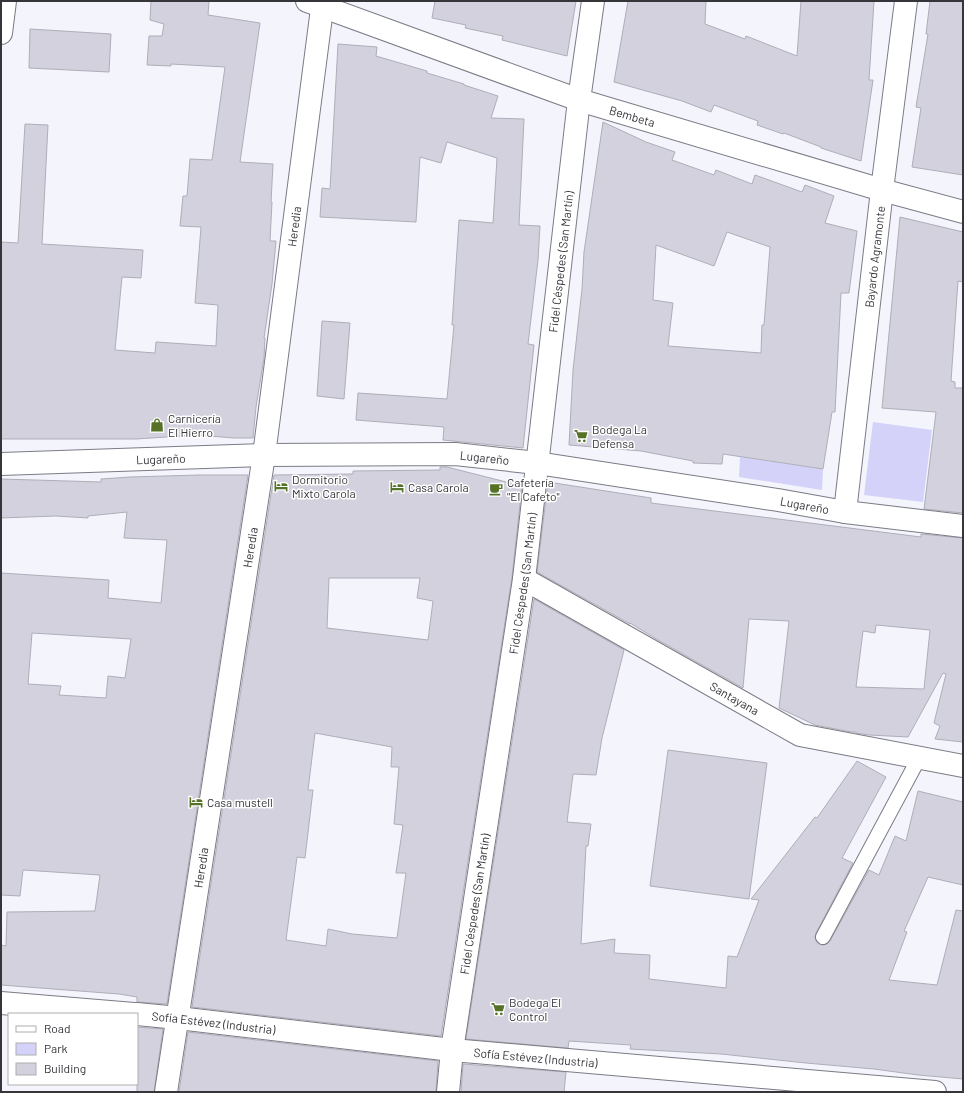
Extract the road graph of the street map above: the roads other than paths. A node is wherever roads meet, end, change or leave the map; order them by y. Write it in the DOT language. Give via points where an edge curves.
graph roads {
  1 [pos="5,1"];
  2 [pos="593,1"];
  3 [pos="906,1"];
  4 [pos="318,3"];
  5 [pos="1,33"];
  6 [pos="579,100"];
  7 [pos="882,190"];
  8 [pos="963,212"];
  9 [pos="264,455"];
  10 [pos="537,463"];
  11 [pos="1,464"];
  12 [pos="845,512"];
  13 [pos="963,526"];
  14 [pos="524,579"];
  15 [pos="919,758"];
  16 [pos="963,766"];
  17 [pos="823,937"];
  18 [pos="1,1003"];
  19 [pos="122,1013"];
  20 [pos="138,1014"];
  21 [pos="178,1018"];
  22 [pos="452,1050"];
  23 [pos="166,1092"];
  24 [pos="448,1092"];
  25 [pos="934,1092"];
  1 -- 5 [label="street"];
  2 -- 6 [label="street, Fidel Céspedes (San Martín)"];
  3 -- 7 [label="street, Bayardo Agramonte"];
  4 -- 6 [label="street, Bembeta"];
  4 -- 9 [label="street, Heredia"];
  6 -- 7 [label="street, Bembeta"];
  6 -- 10 [label="street, Fidel Céspedes (San Martín)"];
  7 -- 8 [label="street, Bembeta"];
  7 -- 12 [label="street, Bayardo Agramonte"];
  9 -- 10 [label="street, Lugareño" via="455,454"];
  9 -- 11 [label="street, Lugareño"];
  9 -- 21 [label="street, Heredia"];
  10 -- 12 [label="street, Lugareño"];
  10 -- 14 [label="street, Fidel Céspedes (San Martín)"];
  12 -- 13 [label="street, Lugareño"];
  14 -- 15 [label="street, Santayana" via="800,735"];
  14 -- 22 [label="street, Fidel Céspedes (San Martín)"];
  15 -- 16 [label="street, Santayana"];
  15 -- 17 [label="lane"];
  18 -- 19 [label="street, Sofía Estévez (Industria)"];
  20 -- 21 [label="street, Sofía Estévez (Industria)"];
  21 -- 22 [label="street, Sofía Estévez (Industria)"];
  21 -- 23 [label="street, Heredia"];
  22 -- 24 [label="street, Fidel Céspedes (San Martín)"];
  22 -- 25 [label="street, Sofía Estévez (Industria)"];
}
